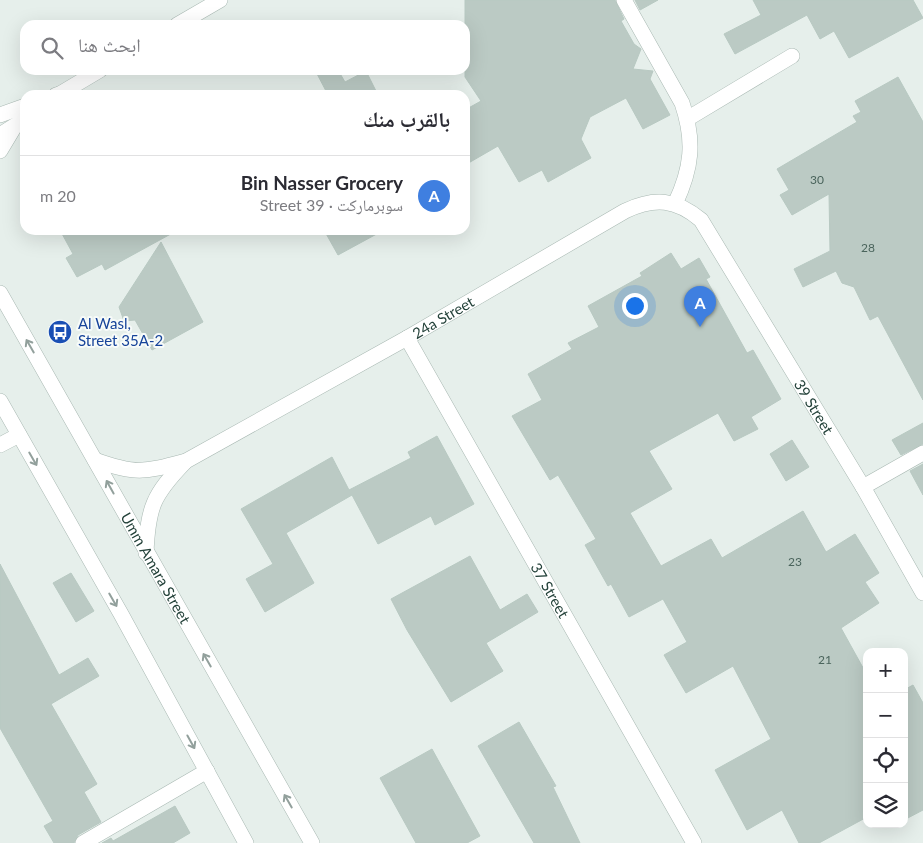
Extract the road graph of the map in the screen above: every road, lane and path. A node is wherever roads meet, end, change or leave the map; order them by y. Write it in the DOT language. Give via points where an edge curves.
graph roads {
  1 [pos="220,0"];
  2 [pos="624,0"];
  3 [pos="186,20"];
  4 [pos="792,56"];
  5 [pos="92,75"];
  6 [pos="66,90"];
  7 [pos="20,108"];
  8 [pos="0,115"];
  9 [pos="688,119"];
  10 [pos="20,122"];
  11 [pos="0,136"];
  12 [pos="0,151"];
  13 [pos="675,204"];
  14 [pos="701,220"];
  15 [pos="0,293"];
  16 [pos="407,338"];
  17 [pos="0,401"];
  18 [pos="19,435"];
  19 [pos="0,445"];
  20 [pos="923,453"];
  21 [pos="95,460"];
  22 [pos="186,461"];
  23 [pos="863,487"];
  24 [pos="146,553"];
  25 [pos="923,593"];
  26 [pos="207,771"];
  27 [pos="83,843"];
  28 [pos="246,843"];
  29 [pos="312,843"];
  30 [pos="694,843"];
  1 -- 3 [label="street"];
  2 -- 9 [label="street"];
  4 -- 9 [label="street"];
  5 -- 6 [label="street"];
  7 -- 8 [label="street"];
  9 -- 13 [label="street" via="690,163 685,184"];
  10 -- 11 [label="street"];
  10 -- 12 [label="street"];
  13 -- 14 [label="street, 24a Street"];
  13 -- 16 [label="street, 24a Street" via="641,204 625,211"];
  14 -- 23 [label="street, 39 Street"];
  21 -- 15 [label="street, Umm Amara Street, one-way"];
  16 -- 22 [label="street, 24a Street"];
  16 -- 30 [label="street, 37 Street"];
  17 -- 18 [label="street"];
  18 -- 19 [label="street"];
  18 -- 26 [label="street, one-way"];
  20 -- 23 [label="street"];
  21 -- 22 [label="street, 24a Street" via="138,471"];
  24 -- 21 [label="street, Umm Amara Street, one-way"];
  22 -- 24 [label="street, 24a Street" via="168,479 155,500 148,524"];
  23 -- 25 [label="street, 39 Street"];
  29 -- 24 [label="street, Umm Amara Street, one-way"];
  26 -- 27 [label="street"];
  26 -- 28 [label="street"];
}
